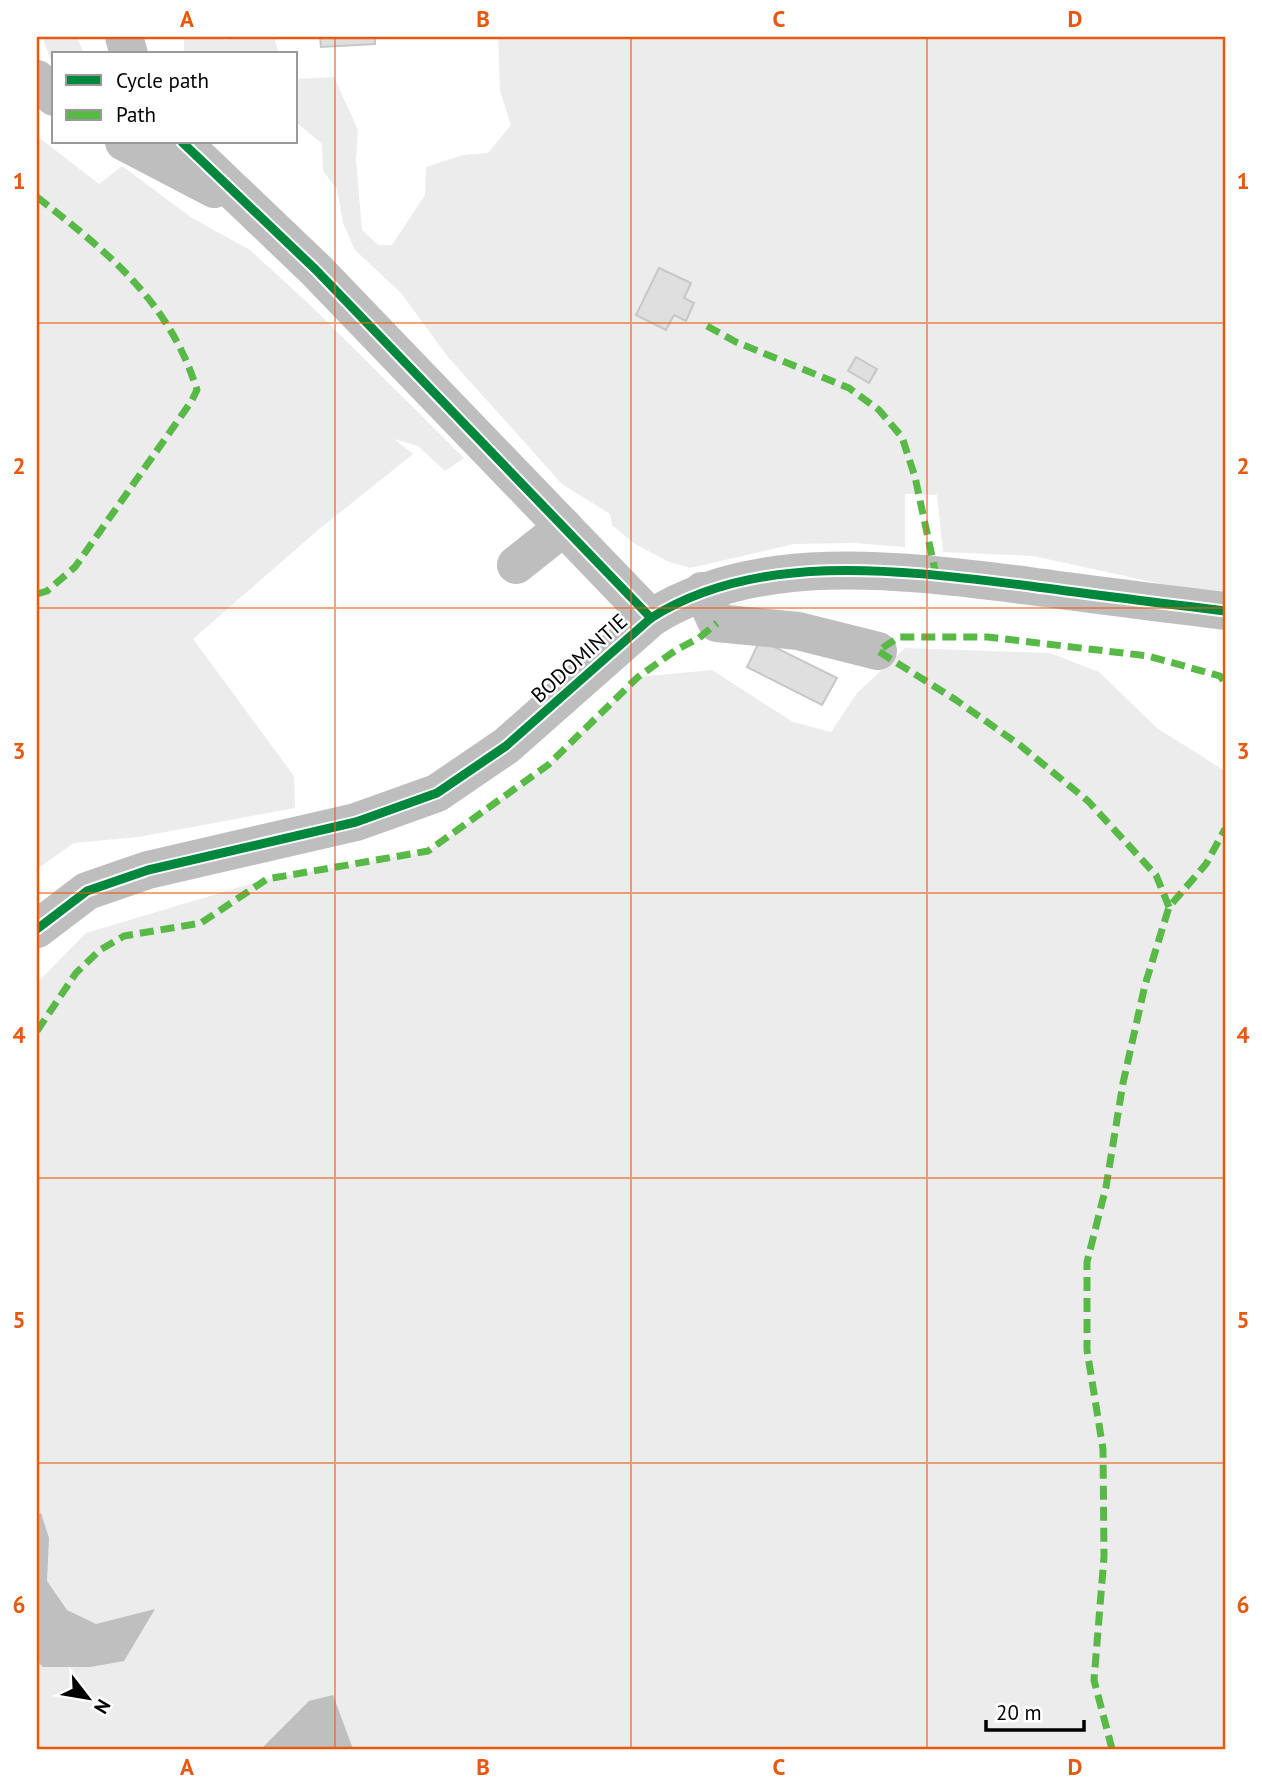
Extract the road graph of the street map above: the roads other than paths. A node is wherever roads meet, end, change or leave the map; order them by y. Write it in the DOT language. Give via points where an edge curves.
graph roads {
  1 [pos="37,79"];
  2 [pos="52,95"];
  3 [pos="128,144"];
  4 [pos="184,144"];
  5 [pos="250,208"];
  6 [pos="564,527"];
  7 [pos="516,565"];
  8 [pos="702,591"];
  9 [pos="1225,611"];
  10 [pos="650,618"];
  11 [pos="878,651"];
  12 [pos="37,929"];
  1 -- 2 [label="street"];
  3 -- 5 [label="street"];
  4 -- 5 [label="street"];
  5 -- 6 [label="street"];
  6 -- 7 [label="street"];
  6 -- 10 [label="street"];
  8 -- 9 [label="street, BODOMINTIE" via="766,576 837,571 936,575"];
  8 -- 10 [label="street, BODOMINTIE"];
  8 -- 11 [label="street" via="717,623 798,631"];
  10 -- 12 [label="street, BODOMINTIE" via="506,746 437,793 356,822 148,870 87,891"];
}
